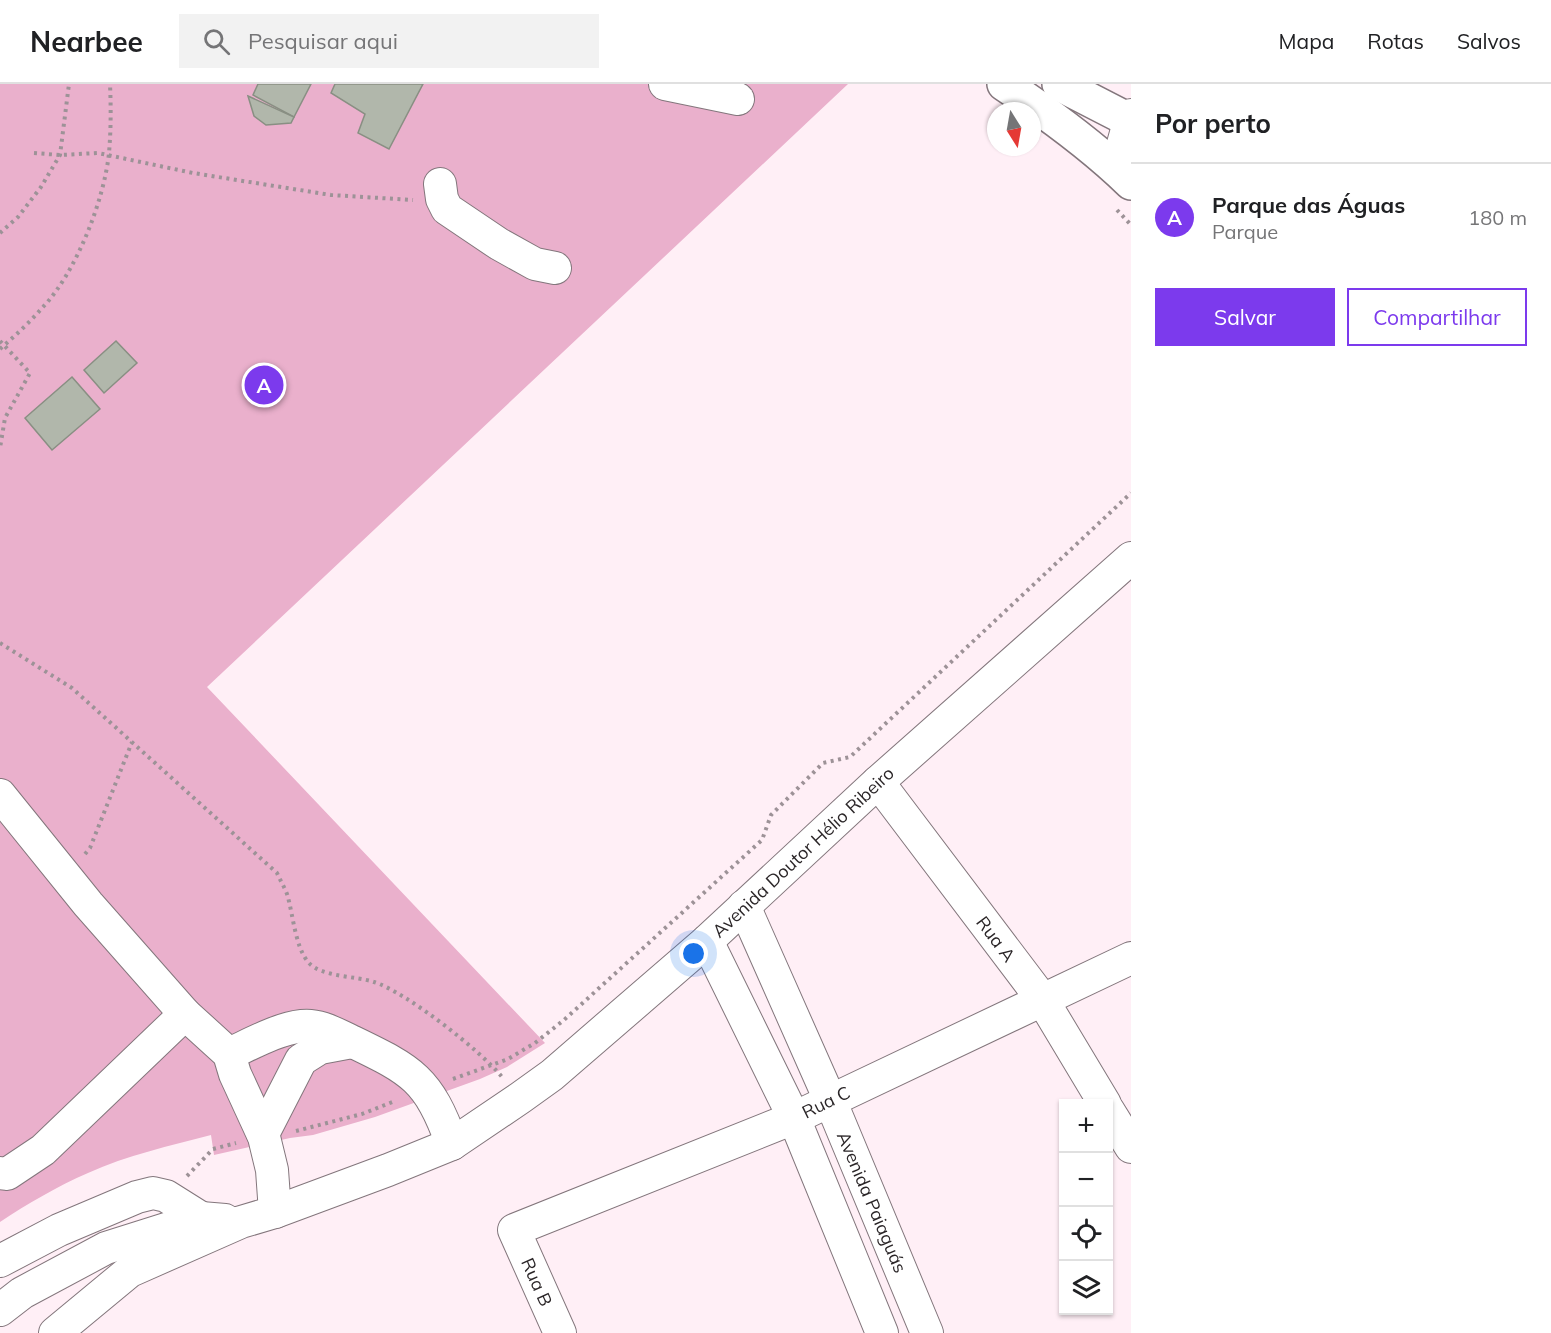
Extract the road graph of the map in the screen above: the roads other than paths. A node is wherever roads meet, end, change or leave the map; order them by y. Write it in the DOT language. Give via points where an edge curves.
graph roads {
  1 [pos="665,84"];
  2 [pos="1004,84"];
  3 [pos="1059,84"];
  4 [pos="738,99"];
  5 [pos="1130,118"];
  6 [pos="1129,181"];
  7 [pos="440,184"];
  8 [pos="555,268"];
  9 [pos="1131,534"];
  10 [pos="1131,558"];
  11 [pos="1069,611"];
  12 [pos="878,782"];
  13 [pos="0,795"];
  14 [pos="744,906"];
  15 [pos="707,940"];
  16 [pos="1131,958"];
  17 [pos="1042,999"];
  18 [pos="185,1014"];
  19 [pos="352,1042"];
  20 [pos="229,1054"];
  21 [pos="1102,1099"];
  22 [pos="830,1100"];
  23 [pos="794,1118"];
  24 [pos="1113,1118"];
  25 [pos="263,1136"];
  26 [pos="452,1144"];
  27 [pos="1131,1147"];
  28 [pos="0,1173"];
  29 [pos="275,1212"];
  30 [pos="201,1218"];
  31 [pos="241,1221"];
  32 [pos="513,1230"];
  33 [pos="0,1261"];
  34 [pos="0,1310"];
  35 [pos="55,1333"];
  36 [pos="560,1333"];
  37 [pos="882,1333"];
  38 [pos="927,1333"];
  1 -- 4 [label="street"];
  2 -- 6 [label="main road" via="1086,141"];
  3 -- 5 [label="main road"];
  5 -- 6 [label="street" via="1123,144"];
  7 -- 8 [label="street" via="447,209 535,264"];
  9 -- 11 [label="street, Avenida Doutor Hélio Ribeiro"];
  10 -- 11 [label="street, Avenida Doutor Hélio Ribeiro"];
  11 -- 12 [label="street, Avenida Doutor Hélio Ribeiro"];
  12 -- 14 [label="street, Avenida Doutor Hélio Ribeiro"];
  12 -- 17 [label="street, Rua A"];
  13 -- 18 [label="street"];
  14 -- 15 [label="street, Avenida Doutor Hélio Ribeiro"];
  14 -- 22 [label="street, Avenida Paiaguás"];
  15 -- 23 [label="street"];
  15 -- 26 [label="street, Avenida Doutor Hélio Ribeiro" via="552,1075"];
  16 -- 17 [label="street, Rua C"];
  17 -- 21 [label="street, Rua A"];
  17 -- 22 [label="street, Rua C"];
  18 -- 20 [label="street"];
  18 -- 28 [label="street" via="43,1150 7,1174"];
  19 -- 20 [label="street" via="314,1025 300,1026"];
  19 -- 25 [label="street" via="320,1048 301,1059"];
  19 -- 26 [label="street" via="389,1058 427,1090"];
  20 -- 25 [label="street"];
  22 -- 23 [label="street, Rua C"];
  22 -- 38 [label="street, Avenida Paiaguás"];
  23 -- 32 [label="street, Rua C"];
  23 -- 37 [label="street"];
  24 -- 27 [label="street"];
  25 -- 29 [label="street" via="272,1170"];
  26 -- 29 [label="street, Avenida Doutor Hélio Ribeiro"];
  29 -- 31 [label="street, Avenida Doutor Hélio Ribeiro"];
  30 -- 31 [label="street, Avenida Doutor Hélio Ribeiro"];
  30 -- 33 [label="street" via="153,1192 59,1230"];
  30 -- 34 [label="street, Avenida Doutor Hélio Ribeiro" via="106,1248 22,1293"];
  31 -- 35 [label="street, Avenida Doutor Hélio Ribeiro" via="130,1271"];
  32 -- 36 [label="street, Rua B"];
}
